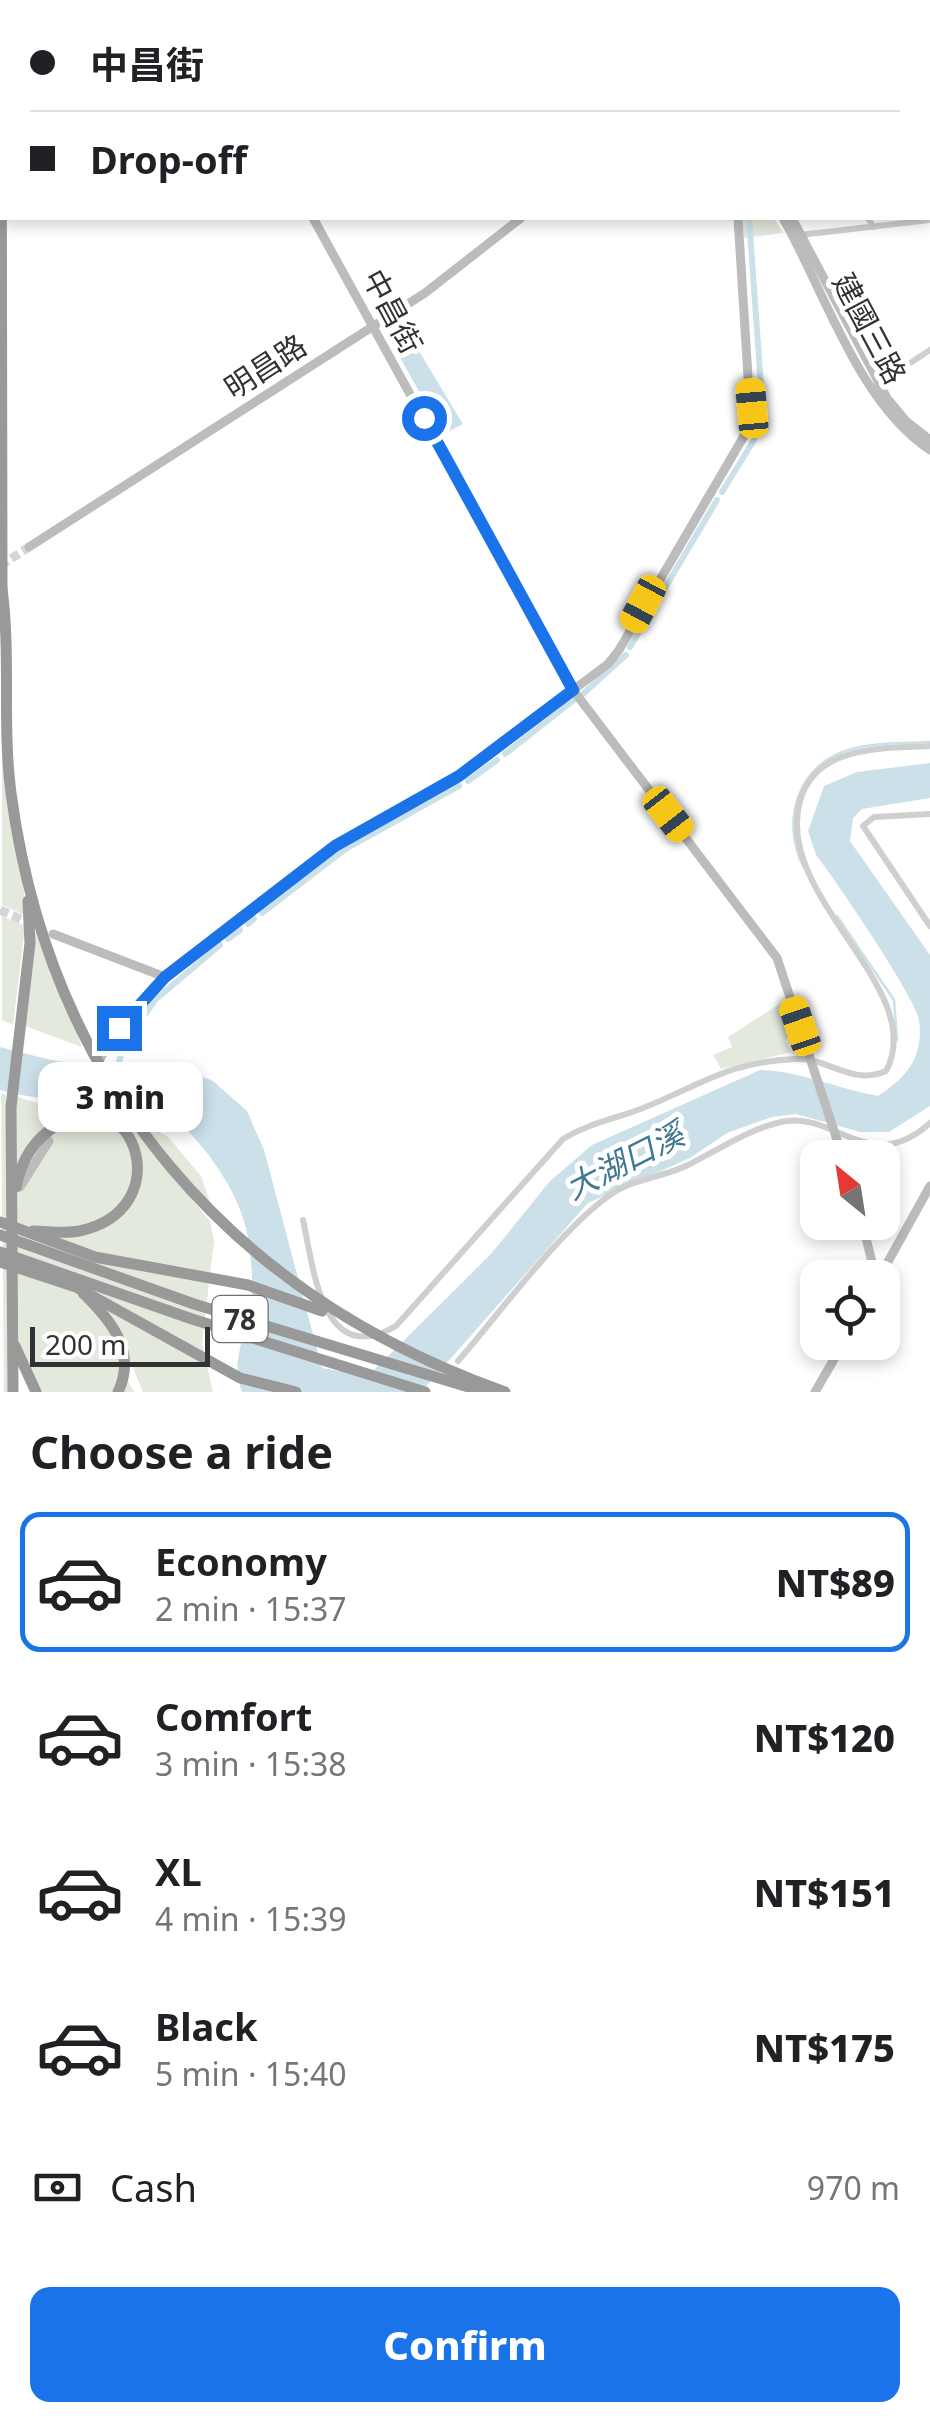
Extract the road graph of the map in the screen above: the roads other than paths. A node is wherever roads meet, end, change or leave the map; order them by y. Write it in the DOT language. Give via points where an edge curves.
graph roads {
  1 [pos="1,220"];
  2 [pos="314,220"];
  3 [pos="517,220"];
  4 [pos="738,220"];
  5 [pos="785,220"];
  6 [pos="793,220"];
  7 [pos="869,220"];
  8 [pos="930,220"];
  9 [pos="873,227"];
  10 [pos="798,236"];
  11 [pos="372,327"];
  12 [pos="930,350"];
  13 [pos="875,386"];
  14 [pos="930,440"];
  15 [pos="930,450"];
  16 [pos="2,545"];
  17 [pos="29,547"];
  18 [pos="2,584"];
  19 [pos="0,681"];
  20 [pos="573,690"];
  21 [pos="930,746"];
  22 [pos="930,814"];
  23 [pos="19,838"];
  24 [pos="930,926"];
  25 [pos="53,934"];
  26 [pos="165,977"];
  27 [pos="885,978"];
  28 [pos="903,1032"];
  29 [pos="813,1065"];
  30 [pos="69,1114"];
  31 [pos="930,1123"];
  32 [pos="835,1131"];
  33 [pos="838,1140"];
  34 [pos="50,1142"];
  35 [pos="930,1186"];
  36 [pos="20,1187"];
  37 [pos="10,1211"];
  38 [pos="302,1220"];
  39 [pos="0,1222"];
  40 [pos="24,1230"];
  41 [pos="0,1235"];
  42 [pos="0,1252"];
  43 [pos="888,1260"];
  44 [pos="5,1266"];
  45 [pos="76,1287"];
  46 [pos="380,1337"];
  47 [pos="834,1360"];
  48 [pos="458,1361"];
  49 [pos="13,1392"];
  50 [pos="36,1392"];
  51 [pos="118,1392"];
  52 [pos="296,1392"];
  53 [pos="425,1392"];
  54 [pos="484,1392"];
  55 [pos="505,1392"];
  56 [pos="815,1392"];
  1 -- 16 [label="highway"];
  2 -- 11 [label="street, 中昌街"];
  3 -- 11 [label="street, 明昌路"];
  4 -- 20 [label="street" via="750,424 619,650"];
  5 -- 10 [label="street, 建國三路"];
  6 -- 10 [label="street, 建國三路"];
  7 -- 9 [label="street"];
  8 -- 9 [label="street"];
  9 -- 10 [label="street"];
  10 -- 13 [label="street, 建國三路"];
  11 -- 17 [label="street, 明昌路"];
  11 -- 20 [label="street, 中昌街"];
  12 -- 13 [label="street"];
  13 -- 14 [label="street, 建國三路"];
  13 -- 15 [label="street, 建國三路" via="897,424"];
  16 -- 18 [label="highway"];
  18 -- 19 [label="highway"];
  18 -- 23 [label="highway" via="7,756"];
  20 -- 26 [label="street" via="459,776 335,846"];
  20 -- 29 [label="street, 中昌街" via="776,958"];
  21 -- 27 [label="street" via="835,759 807,785 796,818 803,859"];
  22 -- 24 [label="street" via="874,817 863,826"];
  23 -- 37 [label="highway" via="30,942 11,1108"];
  23 -- 46 [label="highway" via="50,957 77,1020 145,1140 195,1199 282,1276"];
  25 -- 26 [label="street"];
  26 -- 30 [label="street" via="101,1054"];
  28 -- 29 [label="street" via="896,1059 876,1075"];
  29 -- 32 [label="street, 中昌街"];
  29 -- 38 [label="street" via="774,1060 712,1074 563,1139 396,1326 379,1336 347,1334 329,1316"];
  30 -- 37 [label="highway" via="31,1149"];
  30 -- 40 [label="highway" via="99,1116 122,1128 138,1154 136,1185 116,1213 92,1227"];
  31 -- 32 [label="street" via="893,1144"];
  32 -- 33 [label="street, 中昌街"];
  32 -- 48 [label="street" via="790,1120 670,1175 615,1192 571,1230"];
  34 -- 36 [label="street"];
  35 -- 43 [label="street"];
  37 -- 44 [label="highway"];
  39 -- 40 [label="highway"];
  40 -- 46 [label="highway" via="95,1257 282,1294"];
  41 -- 54 [label="highway, 78" via="194,1304"];
  42 -- 53 [label="highway, 78"];
  44 -- 45 [label="highway"];
  44 -- 49 [label="highway"];
  44 -- 50 [label="highway" via="15,1346"];
  45 -- 51 [label="highway" via="123,1345"];
  45 -- 52 [label="highway" via="240,1378"];
  46 -- 55 [label="highway"];
  47 -- 56 [label="street"];
}
